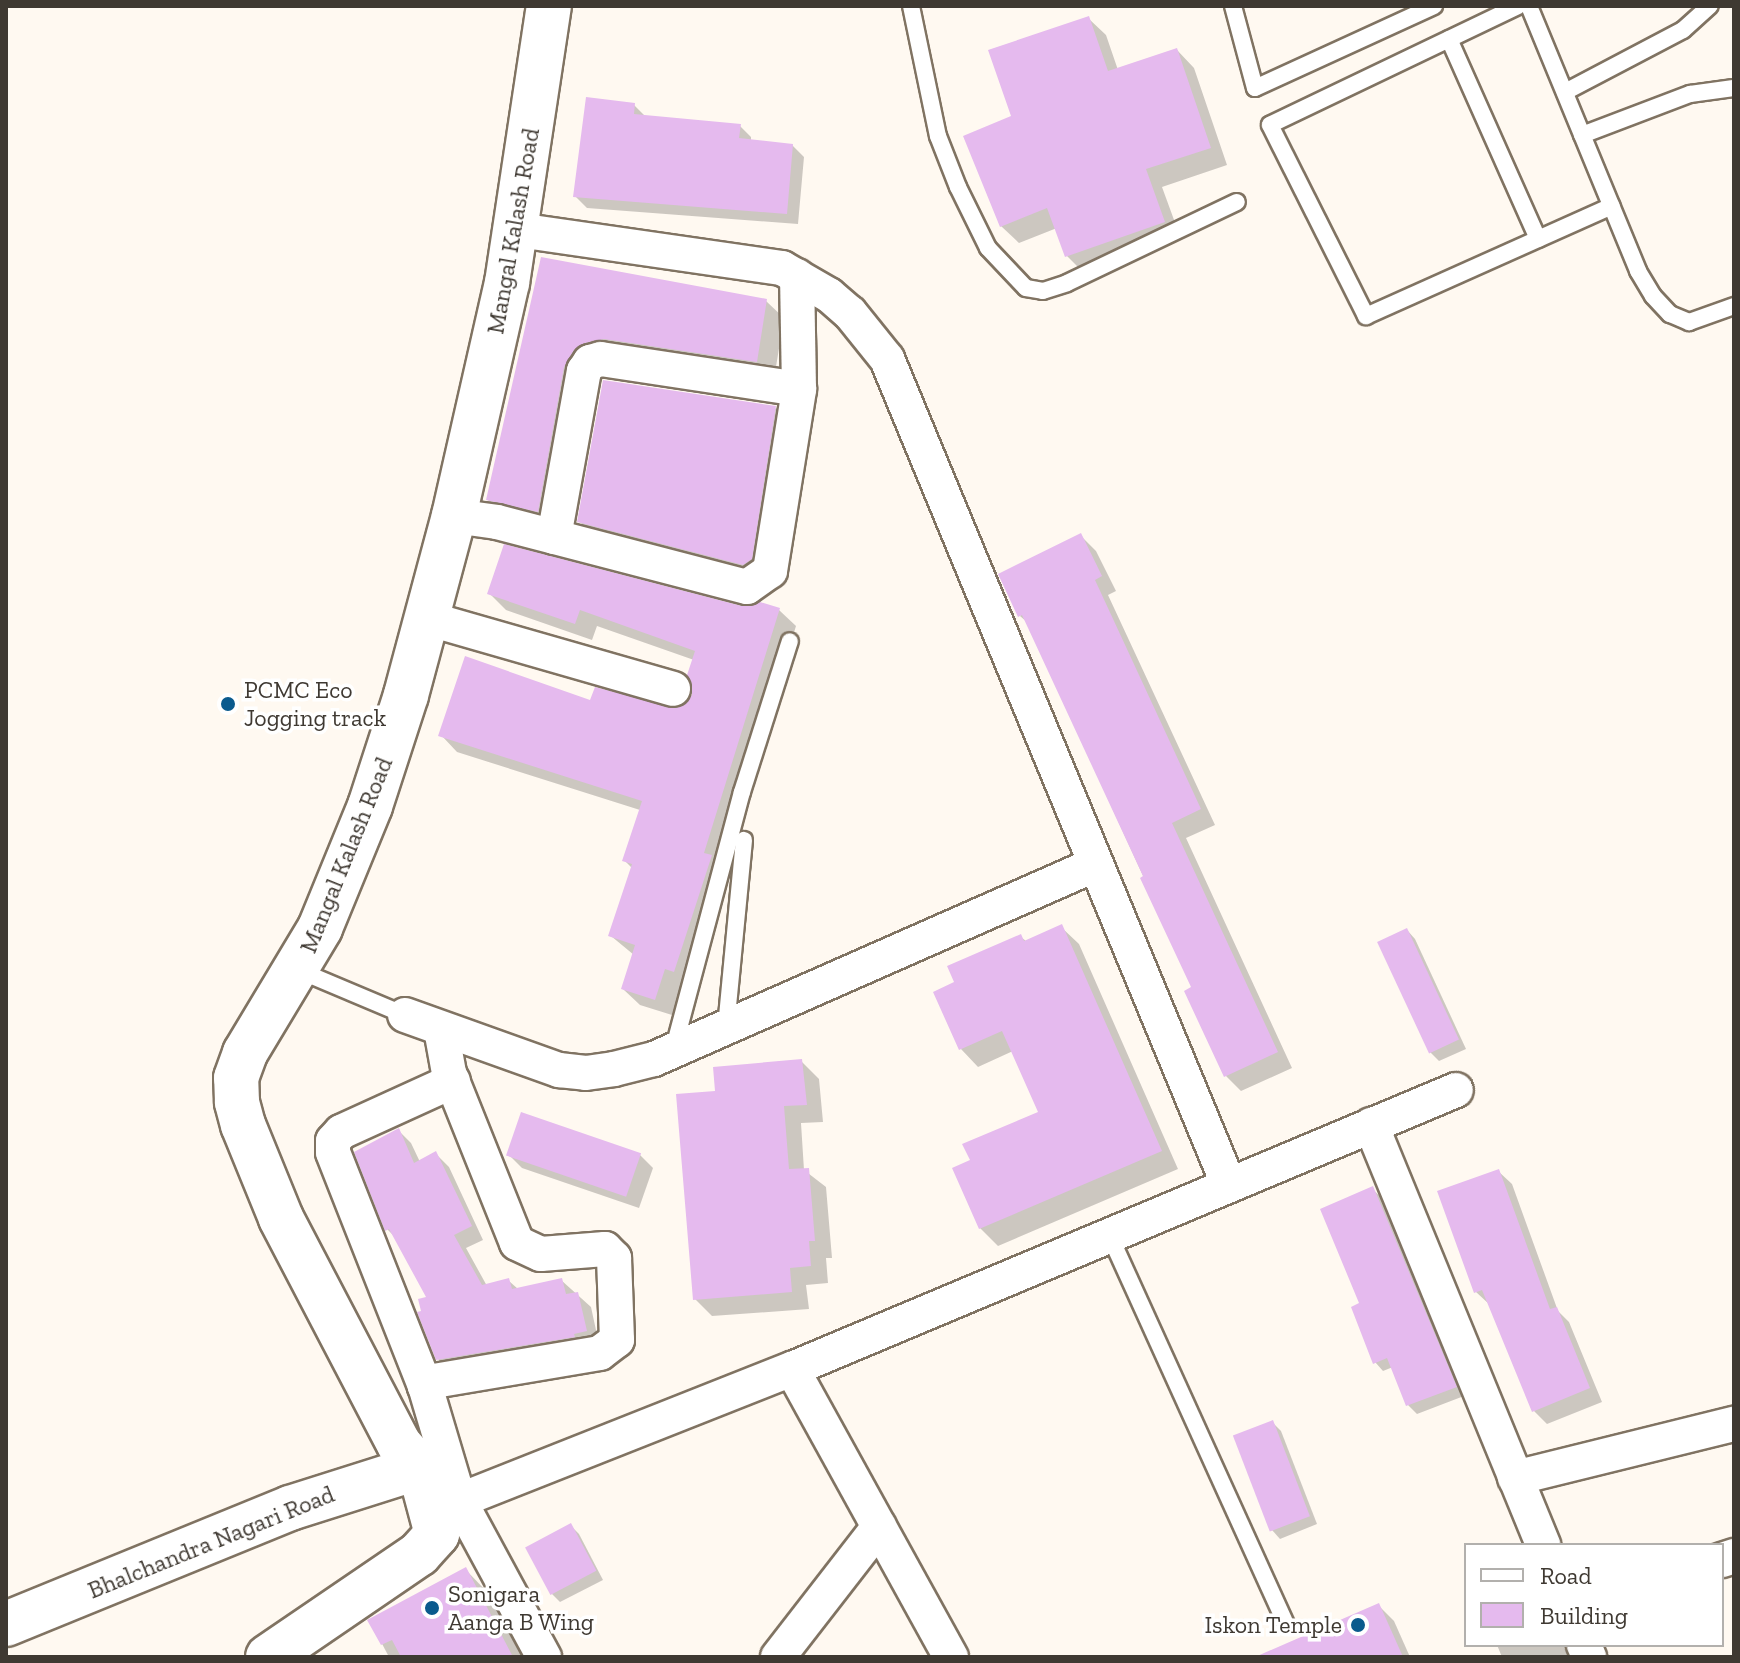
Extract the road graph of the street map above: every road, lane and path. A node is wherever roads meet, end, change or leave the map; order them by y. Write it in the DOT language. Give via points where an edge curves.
graph roads {
  1 [pos="549,6"];
  2 [pos="911,6"];
  3 [pos="1233,6"];
  4 [pos="1434,6"];
  5 [pos="1518,6"];
  6 [pos="1529,6"];
  7 [pos="1710,6"];
  8 [pos="1449,39"];
  9 [pos="1734,88"];
  10 [pos="1565,92"];
  11 [pos="1582,135"];
  12 [pos="1237,202"];
  13 [pos="1612,206"];
  14 [pos="518,230"];
  15 [pos="1538,239"];
  16 [pos="797,276"];
  17 [pos="1734,306"];
  18 [pos="799,389"];
  19 [pos="454,516"];
  20 [pos="554,537"];
  21 [pos="426,618"];
  22 [pos="790,641"];
  23 [pos="673,689"];
  24 [pos="744,840"];
  25 [pos="1094,865"];
  26 [pos="298,970"];
  27 [pos="405,1015"];
  28 [pos="726,1027"];
  29 [pos="441,1029"];
  30 [pos="673,1051"];
  31 [pos="453,1081"];
  32 [pos="1456,1090"];
  33 [pos="1371,1125"];
  34 [pos="1228,1183"];
  35 [pos="1109,1234"];
  36 [pos="792,1369"];
  37 [pos="425,1386"];
  38 [pos="1732,1431"];
  39 [pos="419,1467"];
  40 [pos="1515,1478"];
  41 [pos="446,1506"];
  42 [pos="879,1527"];
  43 [pos="1542,1543"];
  44 [pos="6,1624"];
  45 [pos="1286,1624"];
  46 [pos="268,1657"];
  47 [pos="544,1657"];
  48 [pos="778,1657"];
  49 [pos="951,1657"];
  1 -- 14 [label="street, Mangal Kalash Road"];
  2 -- 12 [label="lane" via="938,136 958,187 988,248 1026,288 1043,291 1067,283"];
  3 -- 4 [label="lane" via="1255,88"];
  5 -- 8 [label="lane"];
  6 -- 10 [label="lane"];
  7 -- 10 [label="lane" via="1683,30"];
  8 -- 15 [label="lane"];
  8 -- 15 [label="lane" via="1270,125 1366,316"];
  9 -- 11 [label="lane" via="1690,94"];
  10 -- 11 [label="lane"];
  11 -- 13 [label="lane"];
  13 -- 15 [label="lane"];
  13 -- 17 [label="lane" via="1638,271 1670,314 1689,322"];
  14 -- 16 [label="street" via="782,268"];
  14 -- 19 [label="street, Mangal Kalash Road"];
  16 -- 18 [label="street"];
  16 -- 25 [label="street" via="850,313 887,359"];
  18 -- 20 [label="street" via="601,359 590,362 584,371"];
  18 -- 20 [label="street" via="770,571 758,583 747,587"];
  19 -- 20 [label="street"];
  19 -- 21 [label="street, Mangal Kalash Road"];
  21 -- 23 [label="street"];
  21 -- 26 [label="street, Mangal Kalash Road" via="370,806"];
  22 -- 30 [label="lane" via="742,792"];
  24 -- 28 [label="lane"];
  25 -- 28 [label="street"];
  25 -- 34 [label="street"];
  26 -- 27 [label="lane"];
  26 -- 39 [label="street, Mangal Kalash Road" via="245,1053 236,1078 237,1102 281,1218 399,1444"];
  27 -- 29 [label="street"];
  28 -- 30 [label="street"];
  29 -- 30 [label="street" via="559,1070 586,1073"];
  29 -- 31 [label="street"];
  31 -- 37 [label="street" via="341,1132 333,1141"];
  31 -- 37 [label="street" via="517,1243 541,1254 605,1249 614,1258 617,1340 600,1353"];
  32 -- 33 [label="street"];
  33 -- 34 [label="street"];
  33 -- 40 [label="street"];
  34 -- 35 [label="street"];
  35 -- 36 [label="street"];
  35 -- 45 [label="lane"];
  36 -- 41 [label="street"];
  36 -- 42 [label="street"];
  37 -- 41 [label="street"];
  38 -- 40 [label="street"];
  39 -- 41 [label="street"];
  39 -- 44 [label="street, Bhalchandra Nagari Road" via="290,1508"];
  40 -- 43 [label="street"];
  41 -- 46 [label="street" via="437,1534 419,1554"];
  41 -- 47 [label="street"];
  42 -- 48 [label="street"];
  42 -- 49 [label="street"];
}
